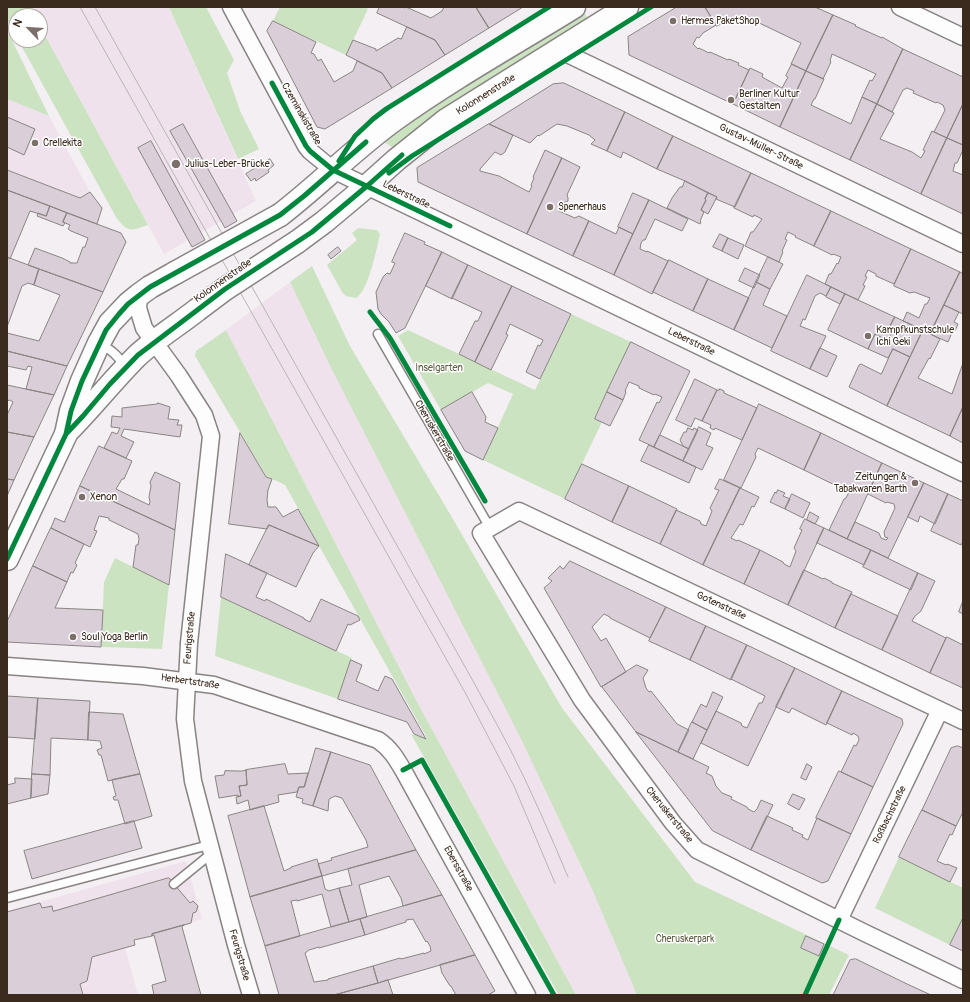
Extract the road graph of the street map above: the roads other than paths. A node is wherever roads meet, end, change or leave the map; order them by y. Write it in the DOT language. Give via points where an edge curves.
graph roads {
  1 [pos="574,7"];
  2 [pos="627,7"];
  3 [pos="900,7"];
  4 [pos="238,9"];
  5 [pos="963,37"];
  6 [pos="559,50"];
  7 [pos="333,170"];
  8 [pos="367,186"];
  9 [pos="963,244"];
  10 [pos="139,295"];
  11 [pos="378,334"];
  12 [pos="155,342"];
  13 [pos="99,343"];
  14 [pos="125,368"];
  15 [pos="66,434"];
  16 [pos="963,472"];
  17 [pos="486,530"];
  18 [pos="7,559"];
  19 [pos="7,666"];
  20 [pos="186,681"];
  21 [pos="940,710"];
  22 [pos="963,721"];
  23 [pos="386,746"];
  24 [pos="210,849"];
  25 [pos="174,884"];
  26 [pos="7,898"];
  27 [pos="839,920"];
  28 [pos="963,980"];
  29 [pos="251,995"];
  30 [pos="527,995"];
  1 -- 7 [label="main road, Kolonnenstraße" via="392,121"];
  2 -- 6 [label="main road, Kolonnenstraße"];
  3 -- 5 [label="street"];
  4 -- 7 [label="street, Czeminskistraße" via="306,146"];
  6 -- 8 [label="main road, Kolonnenstraße" via="446,120"];
  6 -- 9 [label="street, Gustav-Müller-Straße"];
  7 -- 8 [label="street, Leberstraße"];
  7 -- 10 [label="main road, Kolonnenstraße, bridge" via="280,215"];
  8 -- 12 [label="main road, Kolonnenstraße, bridge" via="297,242 225,289"];
  8 -- 16 [label="street, Leberstraße"];
  10 -- 12 [label="street, Feurigstraße" via="140,318"];
  10 -- 13 [label="main road, Kolonnenstraße" via="110,324"];
  11 -- 17 [label="lane, Cheruskerstraße"];
  12 -- 14 [label="main road, Kolonnenstraße"];
  12 -- 20 [label="street, Feurigstraße" via="204,415 211,436"];
  13 -- 14 [label="lane" via="112,350"];
  13 -- 15 [label="main road, Kolonnenstraße" via="79,388"];
  14 -- 15 [label="main road, Kolonnenstraße"];
  15 -- 18 [label="main road, Kolonnenstraße"];
  17 -- 21 [label="street, Gotenstraße" via="519,511"];
  17 -- 27 [label="street, Cheruskerstraße" via="582,700 673,823 697,850"];
  19 -- 20 [label="street, Herbertstraße"];
  20 -- 23 [label="street, Herbertstraße" via="222,687 378,740"];
  20 -- 24 [label="street, Feurigstraße" via="185,719 193,781"];
  21 -- 22 [label="street, Gotenstraße"];
  21 -- 27 [label="street, Roßbachstraße"];
  23 -- 30 [label="street, Ebersstraße" via="403,770"];
  24 -- 25 [label="lane"];
  24 -- 26 [label="lane"];
  24 -- 29 [label="street, Feurigstraße"];
  27 -- 28 [label="street, Cheruskerstraße"];
}
